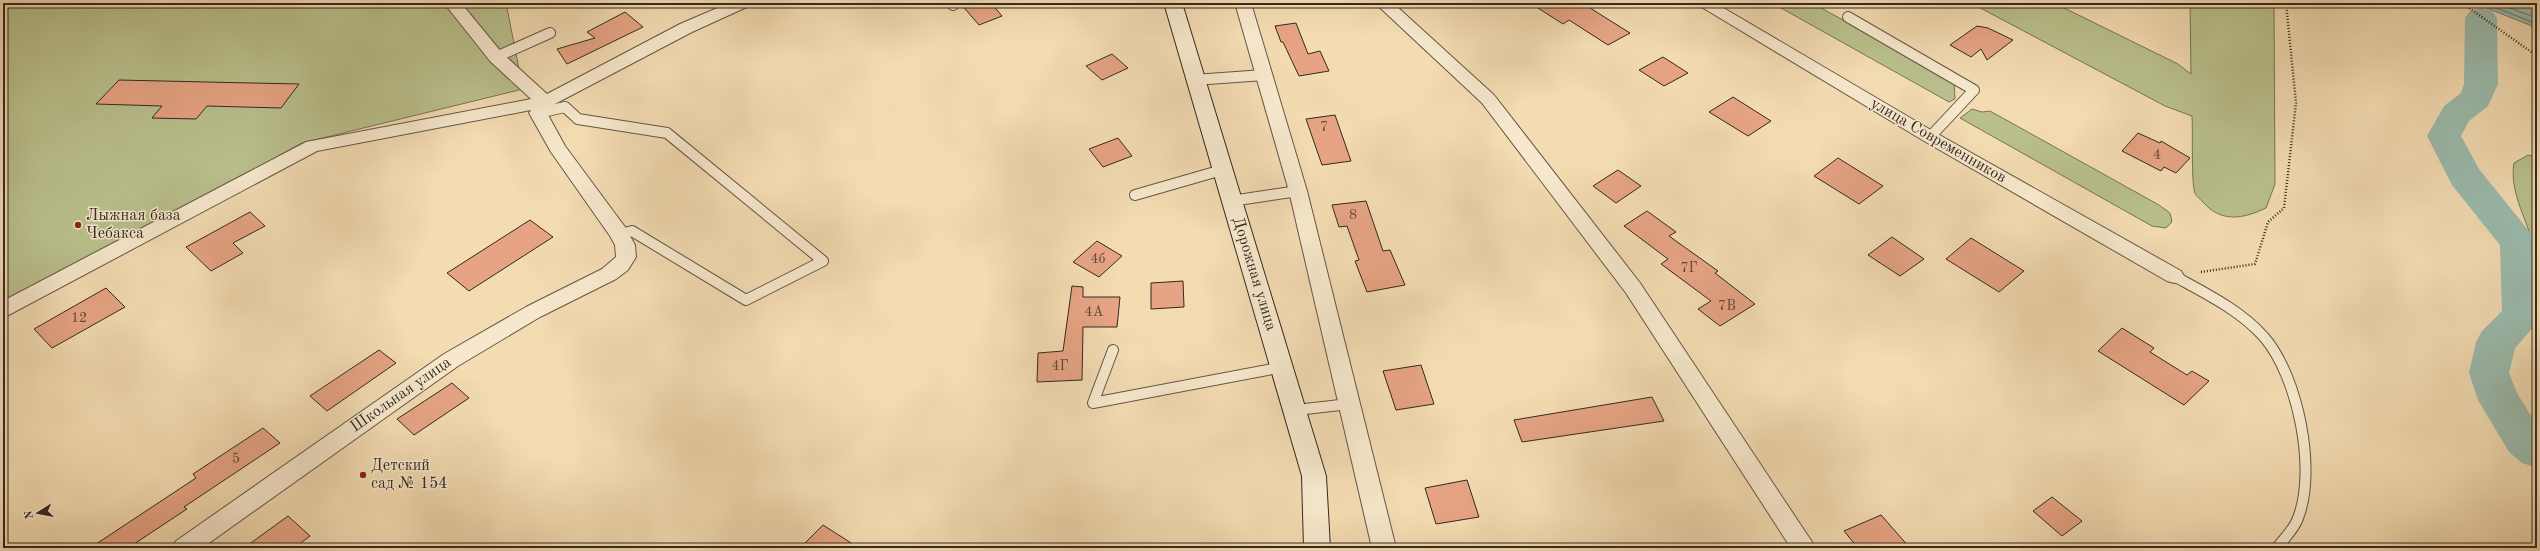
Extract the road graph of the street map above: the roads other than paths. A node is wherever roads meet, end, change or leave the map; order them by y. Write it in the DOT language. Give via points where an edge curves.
graph roads {
  1 [pos="452,3"];
  2 [pos="743,3"];
  3 [pos="1173,3"];
  4 [pos="1243,3"];
  5 [pos="1383,3"];
  6 [pos="1703,3"];
  7 [pos="1848,17"];
  8 [pos="550,33"];
  9 [pos="496,57"];
  10 [pos="1264,75"];
  11 [pos="1194,80"];
  12 [pos="542,107"];
  13 [pos="1930,138"];
  14 [pos="1222,170"];
  15 [pos="1298,191"];
  16 [pos="1135,195"];
  17 [pos="1231,201"];
  18 [pos="620,234"];
  19 [pos="2174,276"];
  20 [pos="3,310"];
  21 [pos="1113,350"];
  22 [pos="1283,368"];
  23 [pos="1350,404"];
  24 [pos="1296,410"];
  25 [pos="184,548"];
  26 [pos="1317,548"];
  27 [pos="1384,548"];
  28 [pos="1804,548"];
  29 [pos="2277,548"];
  1 -- 9 [label="street"];
  2 -- 12 [label="street" via="686,28"];
  3 -- 11 [label="street, Дорожная улица"];
  4 -- 10 [label="street"];
  5 -- 28 [label="street" via="1488,99 1633,288"];
  6 -- 13 [label="street, улица Современников"];
  7 -- 13 [label="lane" via="1974,90"];
  8 -- 9 [label="lane"];
  9 -- 12 [label="street"];
  10 -- 11 [label="lane"];
  10 -- 15 [label="street"];
  11 -- 14 [label="street, Дорожная улица"];
  12 -- 18 [label="street" via="557,148"];
  12 -- 18 [label="lane" via="565,107 578,119 667,133 823,261 746,300 632,231"];
  12 -- 20 [label="street" via="312,146"];
  13 -- 19 [label="street, улица Современников"];
  14 -- 16 [label="lane"];
  14 -- 17 [label="street, Дорожная улица"];
  15 -- 17 [label="lane"];
  15 -- 23 [label="street"];
  17 -- 22 [label="street, Дорожная улица"];
  18 -- 25 [label="street, Школьная улица" via="626,256 621,265 610,274 533,312 451,360"];
  19 -- 29 [label="lane" via="2235,310 2265,337 2284,365 2298,410 2305,472 2299,517"];
  21 -- 22 [label="lane" via="1093,403"];
  22 -- 24 [label="street, Дорожная улица"];
  23 -- 24 [label="lane"];
  23 -- 27 [label="street"];
  24 -- 26 [label="street, Дорожная улица" via="1314,476"];
}
